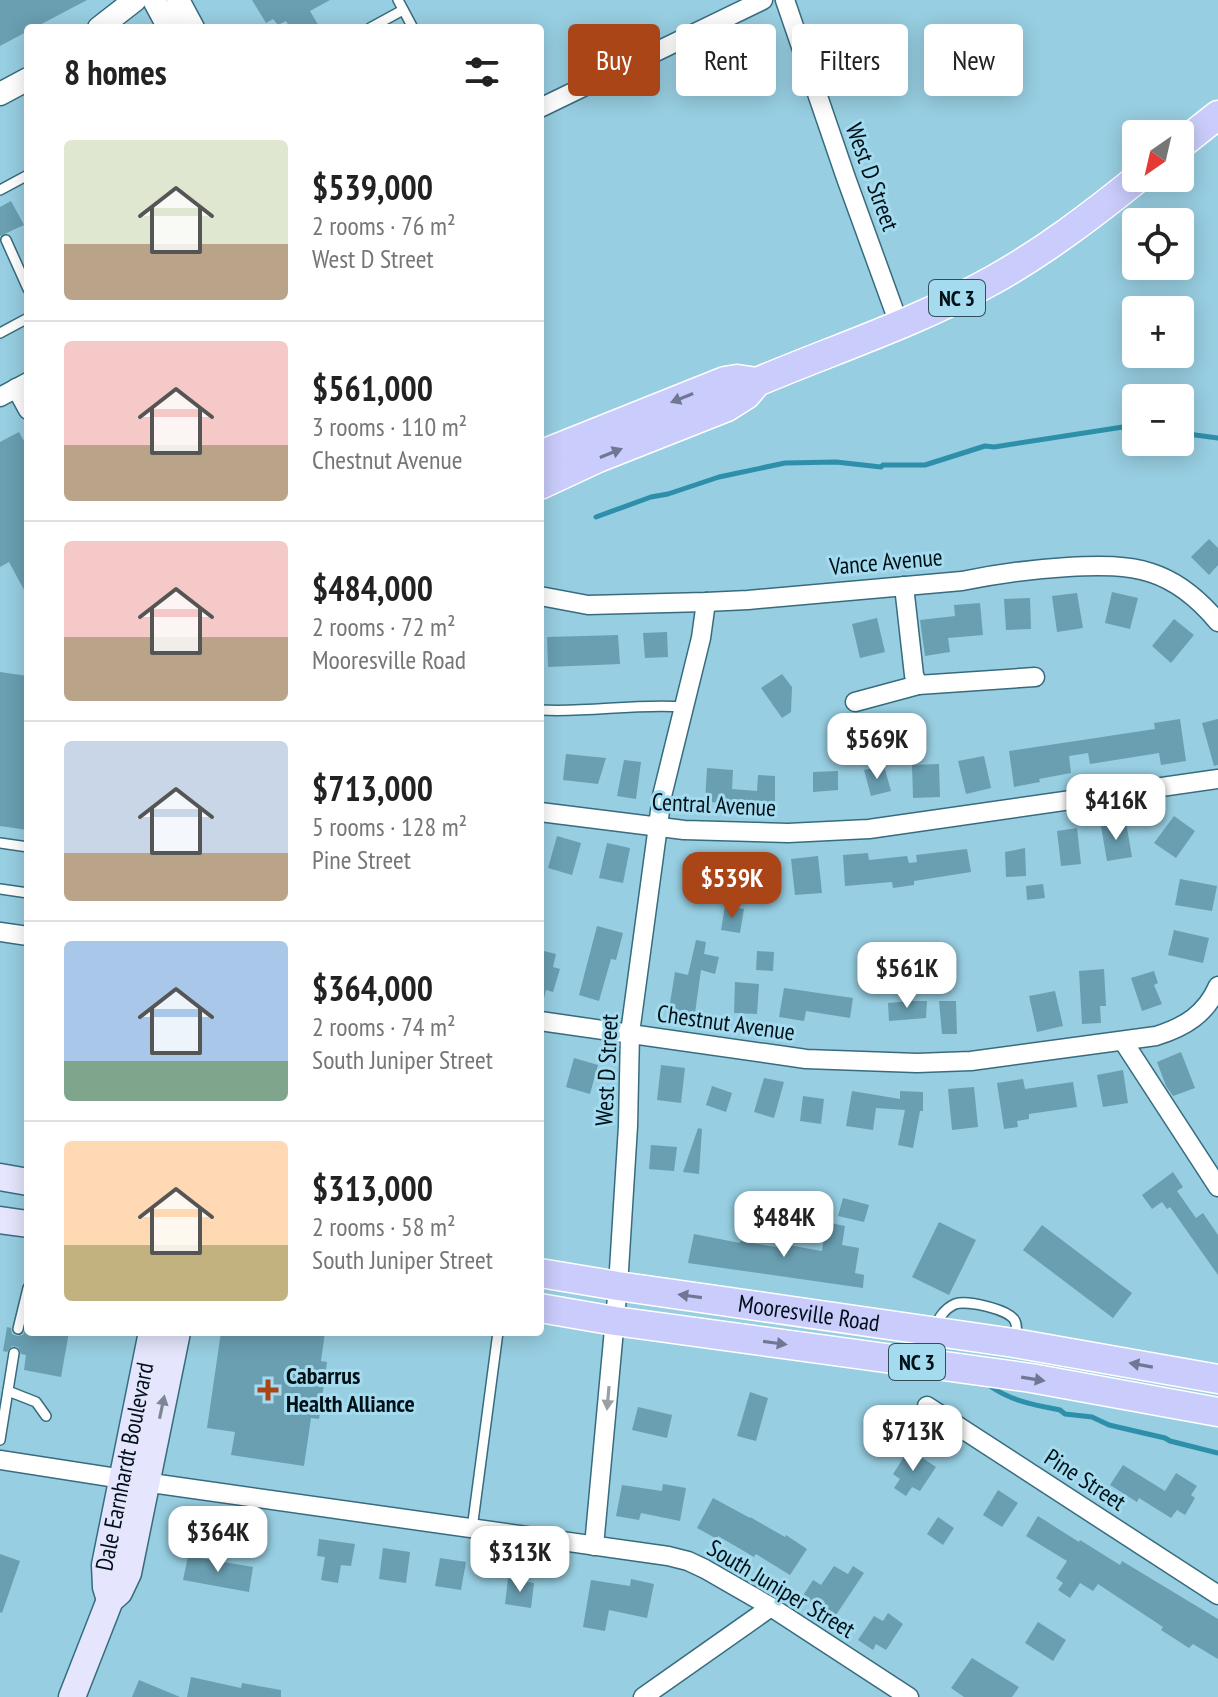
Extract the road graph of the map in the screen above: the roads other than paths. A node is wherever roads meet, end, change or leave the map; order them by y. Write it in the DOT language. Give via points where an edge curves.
graph roads {
  1 [pos="135,0"];
  2 [pos="154,0"];
  3 [pos="178,0"];
  4 [pos="398,0"];
  5 [pos="763,0"];
  6 [pos="785,0"];
  7 [pos="403,10"];
  8 [pos="104,24"];
  9 [pos="167,24"];
  10 [pos="191,24"];
  11 [pos="377,24"];
  12 [pos="411,24"];
  13 [pos="24,81"];
  14 [pos="0,94"];
  15 [pos="544,106"];
  16 [pos="1218,115"];
  17 [pos="1194,134"];
  18 [pos="24,177"];
  19 [pos="0,190"];
  20 [pos="1122,191"];
  21 [pos="6,240"];
  22 [pos="24,280"];
  23 [pos="24,320"];
  24 [pos="899,324"];
  25 [pos="0,333"];
  26 [pos="757,382"];
  27 [pos="544,453"];
  28 [pos="544,483"];
  29 [pos="904,586"];
  30 [pos="544,597"];
  31 [pos="706,602"];
  32 [pos="1218,622"];
  33 [pos="1035,677"];
  34 [pos="918,685"];
  35 [pos="855,702"];
  36 [pos="684,707"];
  37 [pos="544,710"];
  38 [pos="1218,779"];
  39 [pos="544,813"];
  40 [pos="657,827"];
  41 [pos="0,843"];
  42 [pos="24,846"];
  43 [pos="0,889"];
  44 [pos="24,892"];
  45 [pos="0,932"];
  46 [pos="24,935"];
  47 [pos="1216,995"];
  48 [pos="544,1022"];
  49 [pos="630,1033"];
  50 [pos="1123,1041"];
  51 [pos="0,1177"];
  52 [pos="24,1181"];
  53 [pos="1218,1187"];
  54 [pos="0,1220"];
  55 [pos="24,1223"];
  56 [pos="544,1274"];
  57 [pos="618,1286"];
  58 [pos="24,1304"];
  59 [pos="544,1309"];
  60 [pos="615,1321"];
  61 [pos="18,1329"];
  62 [pos="152,1336"];
  63 [pos="176,1336"];
  64 [pos="497,1336"];
  65 [pos="14,1353"];
  66 [pos="1218,1379"];
  67 [pos="8,1391"];
  68 [pos="927,1406"];
  69 [pos="1218,1412"];
  70 [pos="46,1416"];
  71 [pos="0,1440"];
  72 [pos="0,1460"];
  73 [pos="135,1481"];
  74 [pos="472,1529"];
  75 [pos="594,1546"];
  76 [pos="1218,1595"];
  77 [pos="771,1607"];
  78 [pos="72,1697"];
  79 [pos="643,1697"];
  80 [pos="909,1697"];
  1 -- 8 [label="street"];
  2 -- 9 [label="street"];
  3 -- 10 [label="street"];
  4 -- 7 [label="lane"];
  5 -- 15 [label="street"];
  6 -- 24 [label="street, West D Street"];
  7 -- 11 [label="lane"];
  7 -- 12 [label="lane"];
  13 -- 14 [label="street"];
  16 -- 17 [label="main road"];
  18 -- 19 [label="lane"];
  20 -- 24 [label="main road, NC 3" via="1004,273"];
  21 -- 22 [label="lane"];
  23 -- 25 [label="lane"];
  24 -- 26 [label="main road, NC 3"];
  26 -- 27 [label="main road, NC 3, one-way" via="725,381"];
  28 -- 26 [label="main road, NC 3, one-way" via="727,407"];
  29 -- 31 [label="street, Vance Avenue"];
  29 -- 32 [label="street, Vance Avenue" via="1054,568 1128,567 1175,583"];
  29 -- 34 [label="street"];
  30 -- 31 [label="street, Vance Avenue" via="588,605"];
  31 -- 36 [label="street, West D Street"];
  33 -- 34 [label="street"];
  34 -- 35 [label="street"];
  36 -- 37 [label="lane"];
  36 -- 40 [label="street, West D Street"];
  38 -- 40 [label="street, Central Avenue" via="869,829 788,833"];
  39 -- 40 [label="street, Central Avenue"];
  40 -- 49 [label="street, West D Street"];
  41 -- 42 [label="lane"];
  43 -- 44 [label="lane"];
  45 -- 46 [label="street"];
  47 -- 50 [label="street, Chestnut Avenue" via="1175,1030"];
  48 -- 49 [label="street, Chestnut Avenue"];
  49 -- 50 [label="street, Chestnut Avenue" via="806,1059 917,1063"];
  49 -- 57 [label="street, West D Street"];
  50 -- 53 [label="street"];
  51 -- 52 [label="main road"];
  54 -- 55 [label="main road"];
  56 -- 57 [label="main road, Mooresville Road"];
  57 -- 60 [label="street, West D Street"];
  66 -- 57 [label="main road, Mooresville Road, one-way" via="1014,1343"];
  58 -- 61 [label="lane"];
  59 -- 60 [label="main road, Mooresville Road"];
  60 -- 69 [label="main road, Mooresville Road / NC 3, one-way" via="1031,1378"];
  60 -- 75 [label="street, West D Street, one-way"];
  62 -- 73 [label="main road, Dale Earnhardt Boulevard"];
  73 -- 63 [label="main road, Dale Earnhardt Boulevard, one-way"];
  64 -- 74 [label="lane"];
  65 -- 67 [label="lane"];
  67 -- 70 [label="lane" via="36,1402"];
  67 -- 71 [label="lane"];
  68 -- 76 [label="street, Pine Street"];
  72 -- 73 [label="street, South Juniper Street"];
  73 -- 74 [label="street, South Juniper Street"];
  73 -- 78 [label="main road, Dale Earnhardt Boulevard" via="105,1565 110,1600"];
  74 -- 75 [label="street, South Juniper Street"];
  75 -- 77 [label="street, South Juniper Street" via="688,1561"];
  77 -- 79 [label="street"];
  77 -- 80 [label="street, South Juniper Street"];
}
